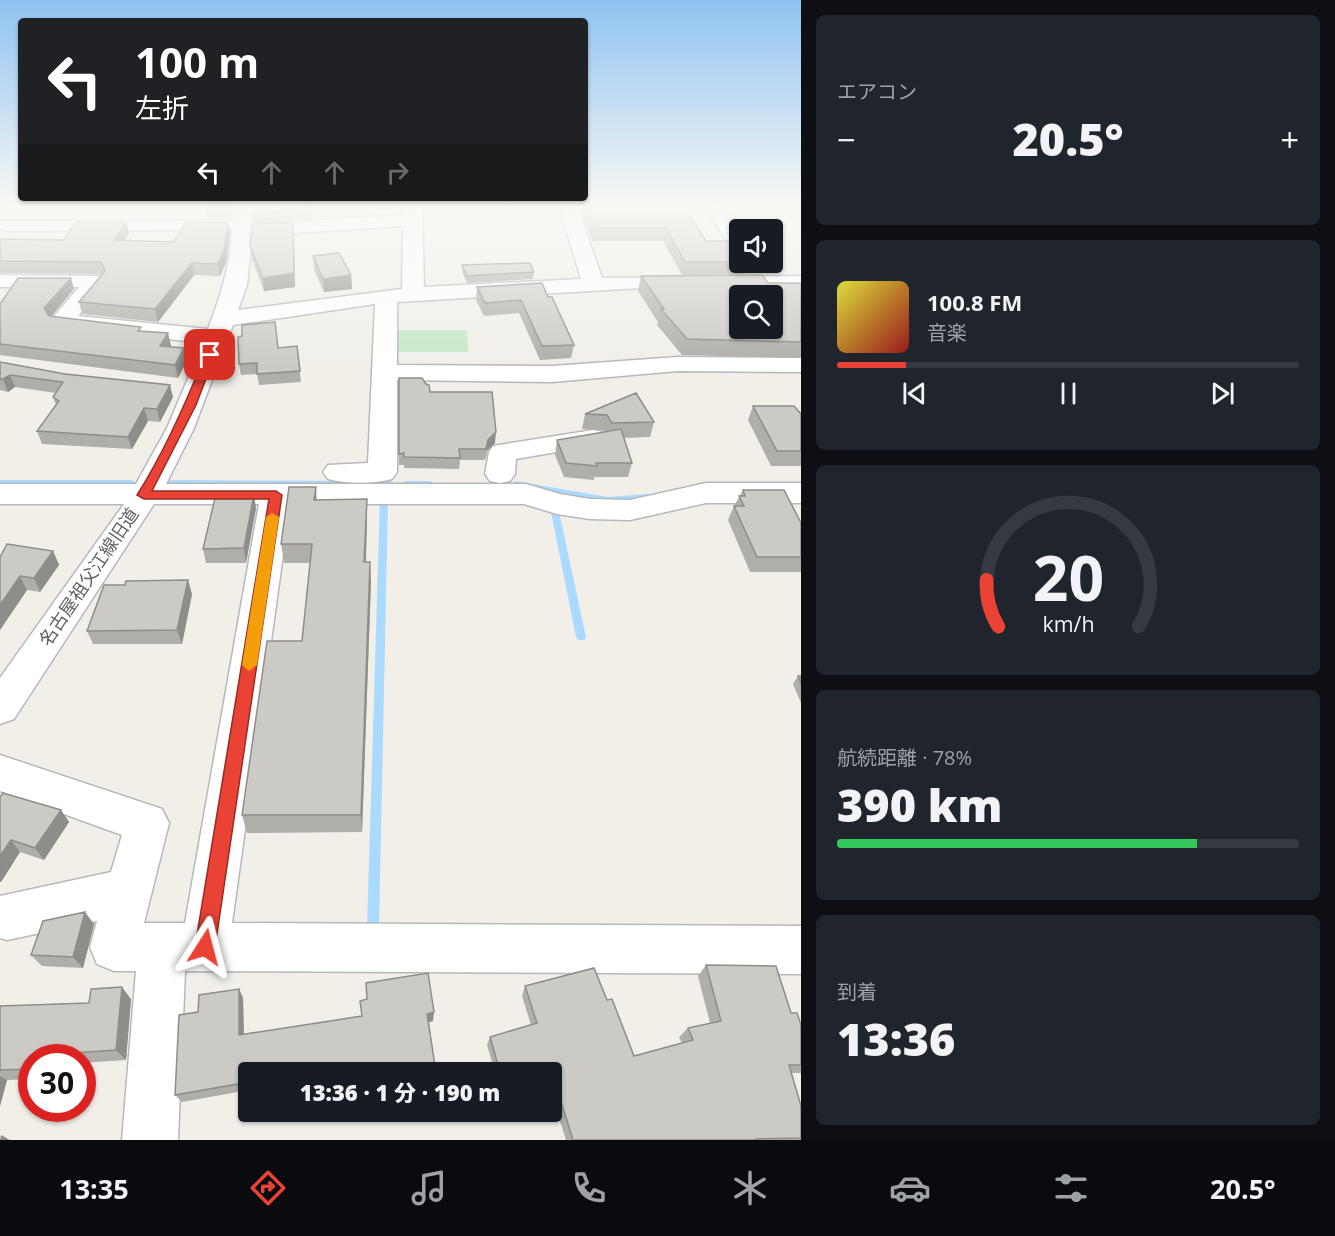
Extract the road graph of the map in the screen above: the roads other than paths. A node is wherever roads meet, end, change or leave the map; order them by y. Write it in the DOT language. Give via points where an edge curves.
graph roads {
  1 [pos="238,258"];
  2 [pos="406,258"];
  3 [pos="585,258"];
  4 [pos="757,273"];
  5 [pos="0,281"];
  6 [pos="762,282"];
  7 [pos="801,282"];
  8 [pos="594,285"];
  9 [pos="400,296"];
  10 [pos="220,328"];
  11 [pos="801,365"];
  12 [pos="385,372"];
  13 [pos="593,438"];
  14 [pos="382,472"];
  15 [pos="0,473"];
  16 [pos="500,474"];
  17 [pos="801,476"];
  18 [pos="151,484"];
  19 [pos="801,493"];
  20 [pos="0,494"];
  21 [pos="276,495"];
  22 [pos="0,708"];
  23 [pos="0,773"];
  24 [pos="128,892"];
  25 [pos="7,917"];
  26 [pos="184,947"];
  27 [pos="801,950"];
  28 [pos="150,1140"];
  1 -- 10 [label="street, 名古屋祖父江線旧道" via="236,285"];
  2 -- 9 [label="street"];
  3 -- 8 [label="street"];
  4 -- 6 [label="street"];
  5 -- 10 [label="street" via="96,281 61,321"];
  6 -- 7 [label="street"];
  6 -- 8 [label="street"];
  8 -- 9 [label="street"];
  9 -- 10 [label="street"];
  9 -- 12 [label="street"];
  10 -- 18 [label="street, 名古屋祖父江線旧道" via="185,389"];
  11 -- 12 [label="street" via="678,364 552,374"];
  12 -- 14 [label="street"];
  13 -- 16 [label="street" via="503,452"];
  14 -- 16 [label="street"];
  14 -- 18 [label="street"];
  15 -- 18 [label="street"];
  16 -- 17 [label="street" via="532,475 576,487 637,490 698,475"];
  18 -- 20 [label="street"];
  18 -- 21 [label="street"];
  18 -- 22 [label="street, 名古屋祖父江線旧道"];
  19 -- 21 [label="street" via="706,493 630,510 557,504 526,494"];
  21 -- 26 [label="street"];
  23 -- 24 [label="street" via="147,823"];
  24 -- 25 [label="street"];
  24 -- 26 [label="street" via="114,946"];
  26 -- 27 [label="street"];
  26 -- 28 [label="street"];
}
